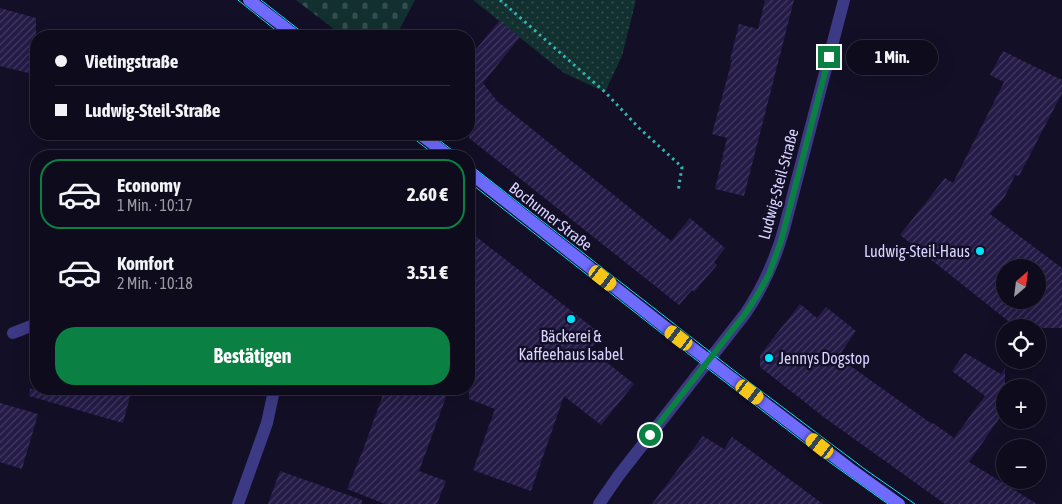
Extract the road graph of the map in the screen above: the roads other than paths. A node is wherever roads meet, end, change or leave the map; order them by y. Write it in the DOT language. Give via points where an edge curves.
graph roads {
  1 [pos="249,0"];
  2 [pos="844,0"];
  3 [pos="288,30"];
  4 [pos="428,140"];
  5 [pos="441,150"];
  6 [pos="475,177"];
  7 [pos="30,326"];
  8 [pos="13,333"];
  9 [pos="708,360"];
  10 [pos="273,395"];
  11 [pos="238,504"];
  12 [pos="599,504"];
  13 [pos="899,504"];
  1 -- 3 [label="main road"];
  2 -- 9 [label="street, Ludwig-Steil-Straße" via="775,259 754,301"];
  4 -- 5 [label="main road"];
  6 -- 9 [label="main road, Bochumer Straße"];
  7 -- 8 [label="street"];
  9 -- 12 [label="street, Ludwig-Steil-Straße"];
  9 -- 13 [label="main road, Bochumer Straße"];
  10 -- 11 [label="street" via="267,423"];
}
